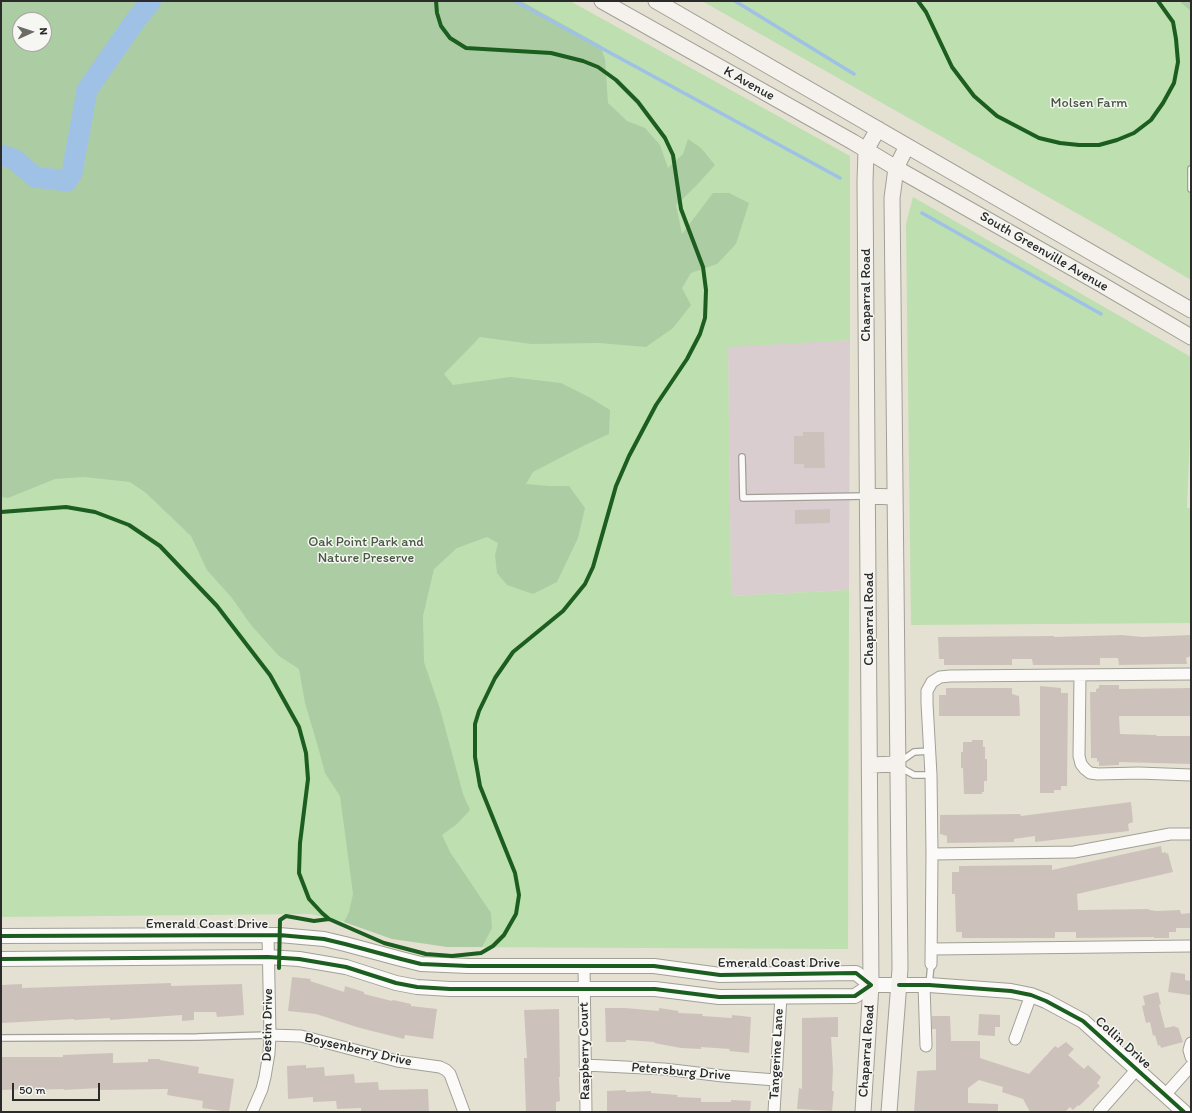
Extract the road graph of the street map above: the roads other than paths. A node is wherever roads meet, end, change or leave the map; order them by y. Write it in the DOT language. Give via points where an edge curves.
graph roads {
  1 [pos="602,1"];
  2 [pos="656,1"];
  3 [pos="878,129"];
  4 [pos="902,144"];
  5 [pos="866,150"];
  6 [pos="896,168"];
  7 [pos="1191,169"];
  8 [pos="1191,189"];
  9 [pos="1110,264"];
  10 [pos="1099,283"];
  11 [pos="1191,310"];
  12 [pos="1191,337"];
  13 [pos="742,457"];
  14 [pos="868,496"];
  15 [pos="895,497"];
  16 [pos="1191,674"];
  17 [pos="1080,675"];
  18 [pos="931,751"];
  19 [pos="898,764"];
  20 [pos="870,765"];
  21 [pos="931,775"];
  22 [pos="1191,775"];
  23 [pos="1191,834"];
  24 [pos="932,854"];
  25 [pos="268,935"];
  26 [pos="1,936"];
  27 [pos="1191,946"];
  28 [pos="932,949"];
  29 [pos="268,957"];
  30 [pos="1,959"];
  31 [pos="931,964"];
  32 [pos="584,965"];
  33 [pos="871,985"];
  34 [pos="899,985"];
  35 [pos="927,985"];
  36 [pos="585,990"];
  37 [pos="1031,995"];
  38 [pos="780,996"];
  39 [pos="270,1035"];
  40 [pos="1,1038"];
  41 [pos="1015,1040"];
  42 [pos="1191,1043"];
  43 [pos="926,1046"];
  44 [pos="1191,1057"];
  45 [pos="585,1065"];
  46 [pos="1191,1066"];
  47 [pos="1137,1069"];
  48 [pos="776,1080"];
  49 [pos="1165,1095"];
  50 [pos="252,1112"];
  51 [pos="464,1112"];
  52 [pos="586,1112"];
  53 [pos="774,1112"];
  54 [pos="863,1112"];
  55 [pos="889,1112"];
  56 [pos="1099,1112"];
  57 [pos="1184,1112"];
  1 -- 5 [label="main road, K Avenue"];
  2 -- 3 [label="main road, K Avenue"];
  3 -- 4 [label="main road, K Avenue"];
  3 -- 5 [label="main road, Chaparral Road"];
  4 -- 6 [label="main road, Chaparral Road"];
  4 -- 9 [label="main road, South Greenville Avenue"];
  5 -- 6 [label="main road, K Avenue"];
  5 -- 14 [label="main road, Chaparral Road"];
  6 -- 10 [label="main road, South Greenville Avenue"];
  6 -- 15 [label="main road, Chaparral Road" via="892,198"];
  7 -- 8 [label="lane"];
  9 -- 10 [label="main road"];
  9 -- 11 [label="main road, South Greenville Avenue"];
  10 -- 12 [label="main road, South Greenville Avenue"];
  13 -- 14 [label="lane" via="743,498"];
  14 -- 15 [label="main road"];
  14 -- 20 [label="main road, Chaparral Road"];
  15 -- 19 [label="main road, Chaparral Road"];
  16 -- 17 [label="street"];
  17 -- 18 [label="street" via="940,677 932,682 927,690"];
  17 -- 22 [label="street" via="1079,756 1085,769 1098,774 1139,772"];
  18 -- 19 [label="lane" via="914,752"];
  18 -- 21 [label="street"];
  19 -- 20 [label="main road"];
  19 -- 21 [label="lane" via="914,775"];
  19 -- 34 [label="main road, Chaparral Road"];
  20 -- 33 [label="main road, Chaparral Road"];
  21 -- 24 [label="street"];
  23 -- 24 [label="street" via="1170,834 1074,852"];
  24 -- 28 [label="street"];
  25 -- 26 [label="street, Emerald Coast Drive"];
  25 -- 29 [label="street, Destin Drive"];
  25 -- 32 [label="street, Emerald Coast Drive" via="331,941 421,964"];
  27 -- 28 [label="street"];
  28 -- 31 [label="street"];
  29 -- 30 [label="street"];
  29 -- 36 [label="street" via="300,959 346,967 417,987"];
  29 -- 39 [label="street, Destin Drive"];
  31 -- 35 [label="lane"];
  32 -- 33 [label="street, Emerald Coast Drive" via="654,966 720,975 856,973"];
  32 -- 36 [label="street, Raspberry Court"];
  33 -- 34 [label="street"];
  33 -- 38 [label="street" via="855,996"];
  33 -- 54 [label="main road, Chaparral Road"];
  34 -- 35 [label="street, Collin Drive"];
  34 -- 55 [label="main road, Chaparral Road"];
  35 -- 37 [label="street, Collin Drive" via="986,988"];
  35 -- 43 [label="street"];
  36 -- 38 [label="street" via="656,989 719,997"];
  36 -- 45 [label="street, Raspberry Court"];
  37 -- 41 [label="street"];
  37 -- 47 [label="street, Collin Drive" via="1062,1008 1083,1021"];
  38 -- 48 [label="street, Tangerine Lane"];
  39 -- 40 [label="lane"];
  39 -- 50 [label="street, Destin Drive" via="268,1065 258,1101"];
  39 -- 51 [label="street, Boysenberry Drive" via="301,1036 397,1061 440,1067 446,1070 453,1080"];
  42 -- 44 [label="street"];
  45 -- 48 [label="street, Petersburg Drive" via="664,1069"];
  45 -- 52 [label="street, Raspberry Court"];
  46 -- 49 [label="street"];
  47 -- 49 [label="street, Collin Drive"];
  47 -- 56 [label="street, Collin Drive"];
  48 -- 53 [label="street, Tangerine Lane"];
  49 -- 57 [label="street, Collin Drive"];
}
